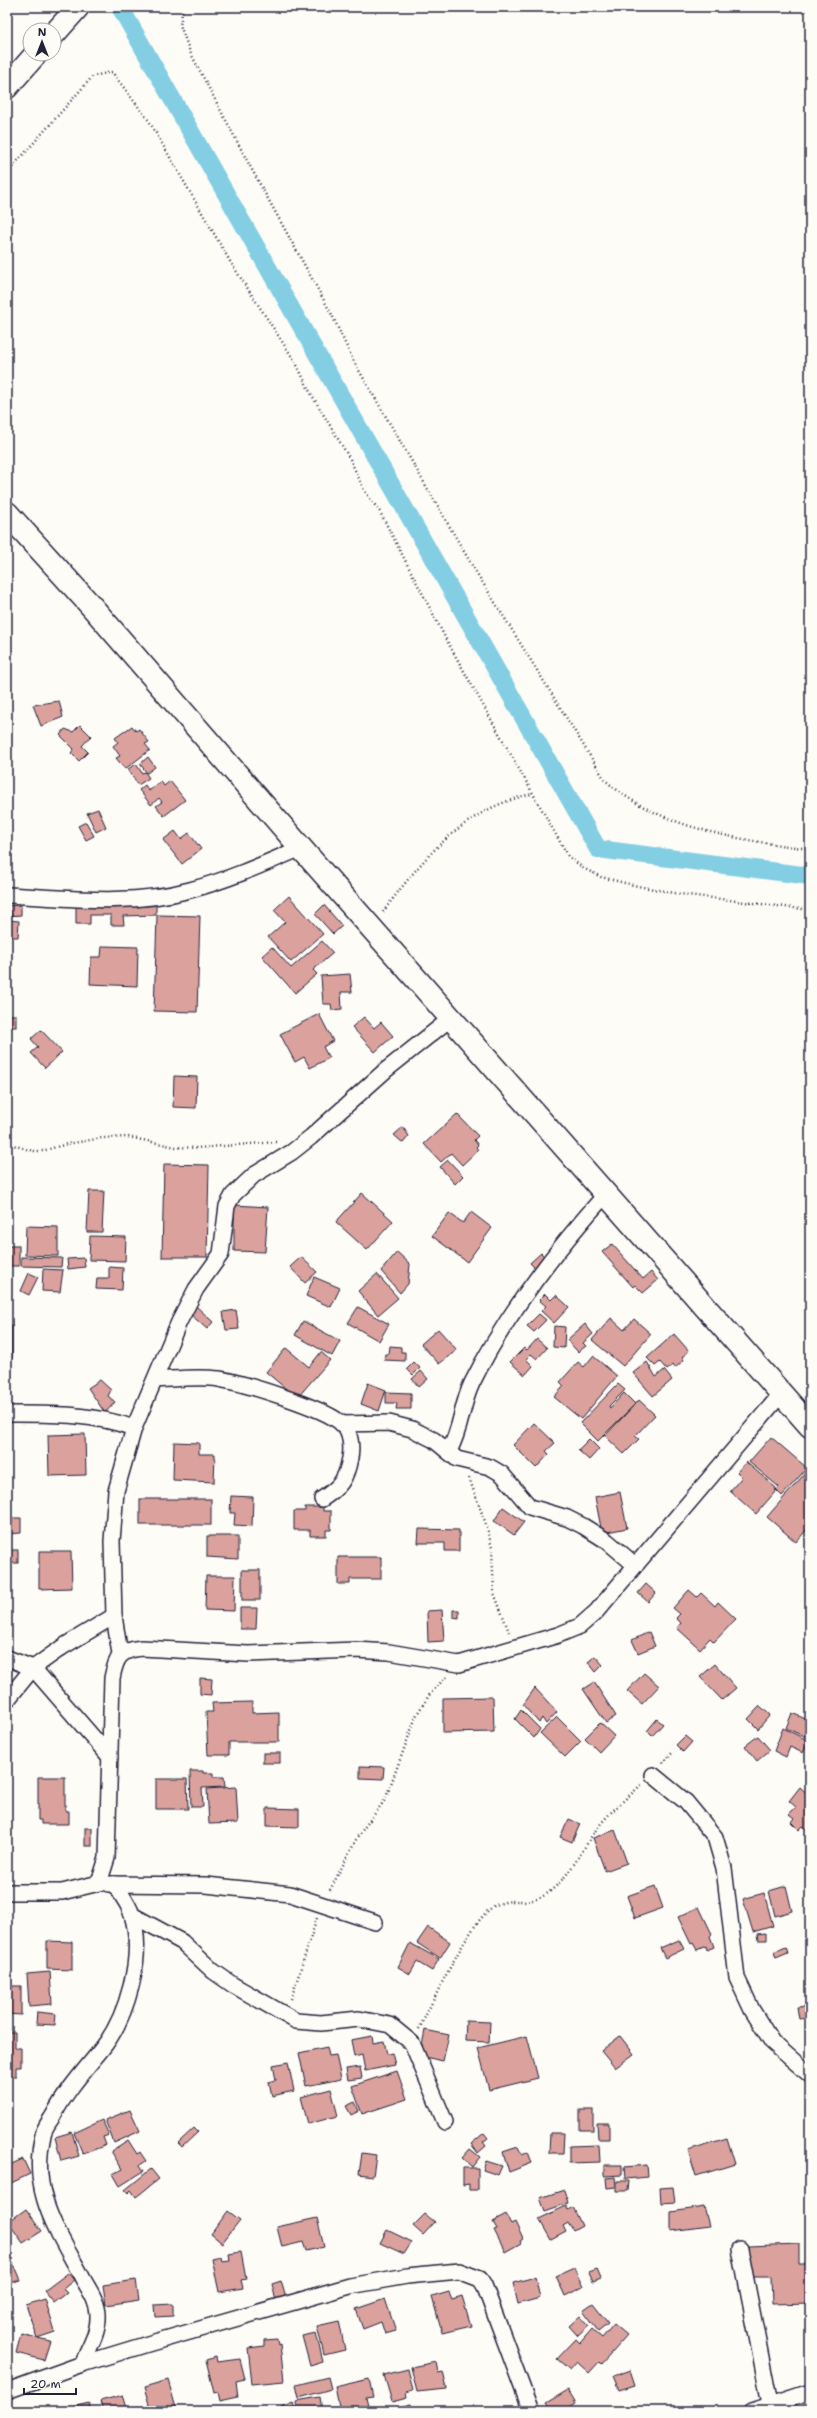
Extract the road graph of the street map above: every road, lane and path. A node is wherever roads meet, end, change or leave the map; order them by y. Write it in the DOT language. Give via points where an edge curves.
graph roads {
  1 [pos="78,7"];
  2 [pos="183,7"];
  3 [pos="62,25"];
  4 [pos="29,62"];
  5 [pos="7,87"];
  6 [pos="7,173"];
  7 [pos="7,513"];
  8 [pos="532,794"];
  9 [pos="301,848"];
  10 [pos="810,849"];
  11 [pos="7,895"];
  12 [pos="810,910"];
  13 [pos="371,928"];
  14 [pos="450,1019"];
  15 [pos="277,1142"];
  16 [pos="7,1143"];
  17 [pos="605,1196"];
  18 [pos="155,1380"];
  19 [pos="781,1394"];
  20 [pos="7,1414"];
  21 [pos="342,1424"];
  22 [pos="810,1426"];
  23 [pos="134,1428"];
  24 [pos="453,1455"];
  25 [pos="322,1499"];
  26 [pos="635,1565"];
  27 [pos="114,1616"];
  28 [pos="516,1649"];
  29 [pos="120,1654"];
  30 [pos="7,1658"];
  31 [pos="459,1664"];
  32 [pos="33,1668"];
  33 [pos="7,1700"];
  34 [pos="673,1752"];
  35 [pos="110,1757"];
  36 [pos="653,1775"];
  37 [pos="99,1884"];
  38 [pos="114,1884"];
  39 [pos="7,1892"];
  40 [pos="323,1904"];
  41 [pos="132,1915"];
  42 [pos="375,1922"];
  43 [pos="284,2016"];
  44 [pos="412,2043"];
  45 [pos="810,2075"];
  46 [pos="445,2122"];
  47 [pos="740,2250"];
  48 [pos="82,2364"];
  49 [pos="7,2391"];
  50 [pos="810,2392"];
  51 [pos="770,2404"];
  52 [pos="531,2411"];
  53 [pos="752,2411"];
  1 -- 3 [label="main road"];
  2 -- 10 [label="path" via="180,25 193,58 331,313 353,360 473,567 605,780 623,797 684,824 727,835"];
  4 -- 5 [label="main road"];
  6 -- 8 [label="path" via="93,76 112,72 149,121 231,263 296,364 350,459 364,490 380,512 447,641"];
  7 -- 9 [label="main road"];
  8 -- 12 [label="path" via="568,856 583,868 601,877 680,894"];
  8 -- 13 [label="path" via="499,804 461,825 421,864"];
  9 -- 11 [label="street" via="243,874 189,891 139,899"];
  9 -- 13 [label="main road"];
  13 -- 14 [label="main road"];
  14 -- 17 [label="main road"];
  14 -- 18 [label="street" via="386,1070 311,1137 254,1175 233,1195 227,1206 221,1254 189,1302"];
  15 -- 16 [label="path" via="197,1148 176,1147 128,1137 102,1138 42,1151 32,1151"];
  17 -- 19 [label="main road"];
  17 -- 24 [label="street" via="564,1240 497,1340 467,1394"];
  18 -- 21 [label="street" via="219,1379 254,1386 327,1414"];
  18 -- 23 [label="street"];
  19 -- 22 [label="main road"];
  19 -- 26 [label="street"];
  20 -- 23 [label="street" via="84,1416 109,1419"];
  21 -- 24 [label="street" via="389,1423 412,1429 434,1440"];
  21 -- 25 [label="street" via="349,1435 351,1452 347,1474 337,1489"];
  23 -- 27 [label="street" via="116,1491 112,1541"];
  24 -- 26 [label="street" via="490,1467 502,1474 530,1507 567,1518 583,1526 607,1541"];
  24 -- 28 [label="path" via="483,1510 492,1548 494,1593"];
  26 -- 28 [label="street" via="596,1612 580,1626"];
  27 -- 29 [label="street"];
  27 -- 32 [label="street"];
  28 -- 31 [label="street"];
  29 -- 31 [label="street" via="130,1649 142,1648 248,1654 356,1650 389,1652"];
  29 -- 35 [label="street" via="114,1665 112,1678"];
  30 -- 32 [label="street"];
  31 -- 40 [label="path" via="430,1694 417,1714 385,1800 358,1836"];
  32 -- 33 [label="street"];
  32 -- 35 [label="street"];
  34 -- 36 [label="path"];
  35 -- 37 [label="street" via="107,1858"];
  36 -- 44 [label="path" via="603,1821 576,1862 554,1888 533,1901 505,1903 490,1910 476,1926 444,1976"];
  36 -- 45 [label="street" via="686,1802 715,1837 724,1868 737,1978 752,2010 772,2042"];
  37 -- 38 [label="street"];
  37 -- 39 [label="street" via="62,1892"];
  38 -- 40 [label="street" via="252,1890 290,1894"];
  38 -- 41 [label="street"];
  40 -- 42 [label="street"];
  40 -- 43 [label="path"];
  41 -- 43 [label="street" via="182,1942 213,1971"];
  41 -- 48 [label="street" via="135,1932 134,1969 121,2017 101,2050 66,2092 43,2132 39,2153 38,2174 60,2239 96,2304 98,2319 94,2337"];
  43 -- 44 [label="street" via="307,2023 340,2019 374,2020 390,2025"];
  44 -- 46 [label="street"];
  47 -- 51 [label="street"];
  48 -- 49 [label="street"];
  48 -- 52 [label="street" via="350,2286 415,2275 459,2271 480,2279 484,2286"];
  50 -- 51 [label="street"];
  51 -- 53 [label="street"];
}
